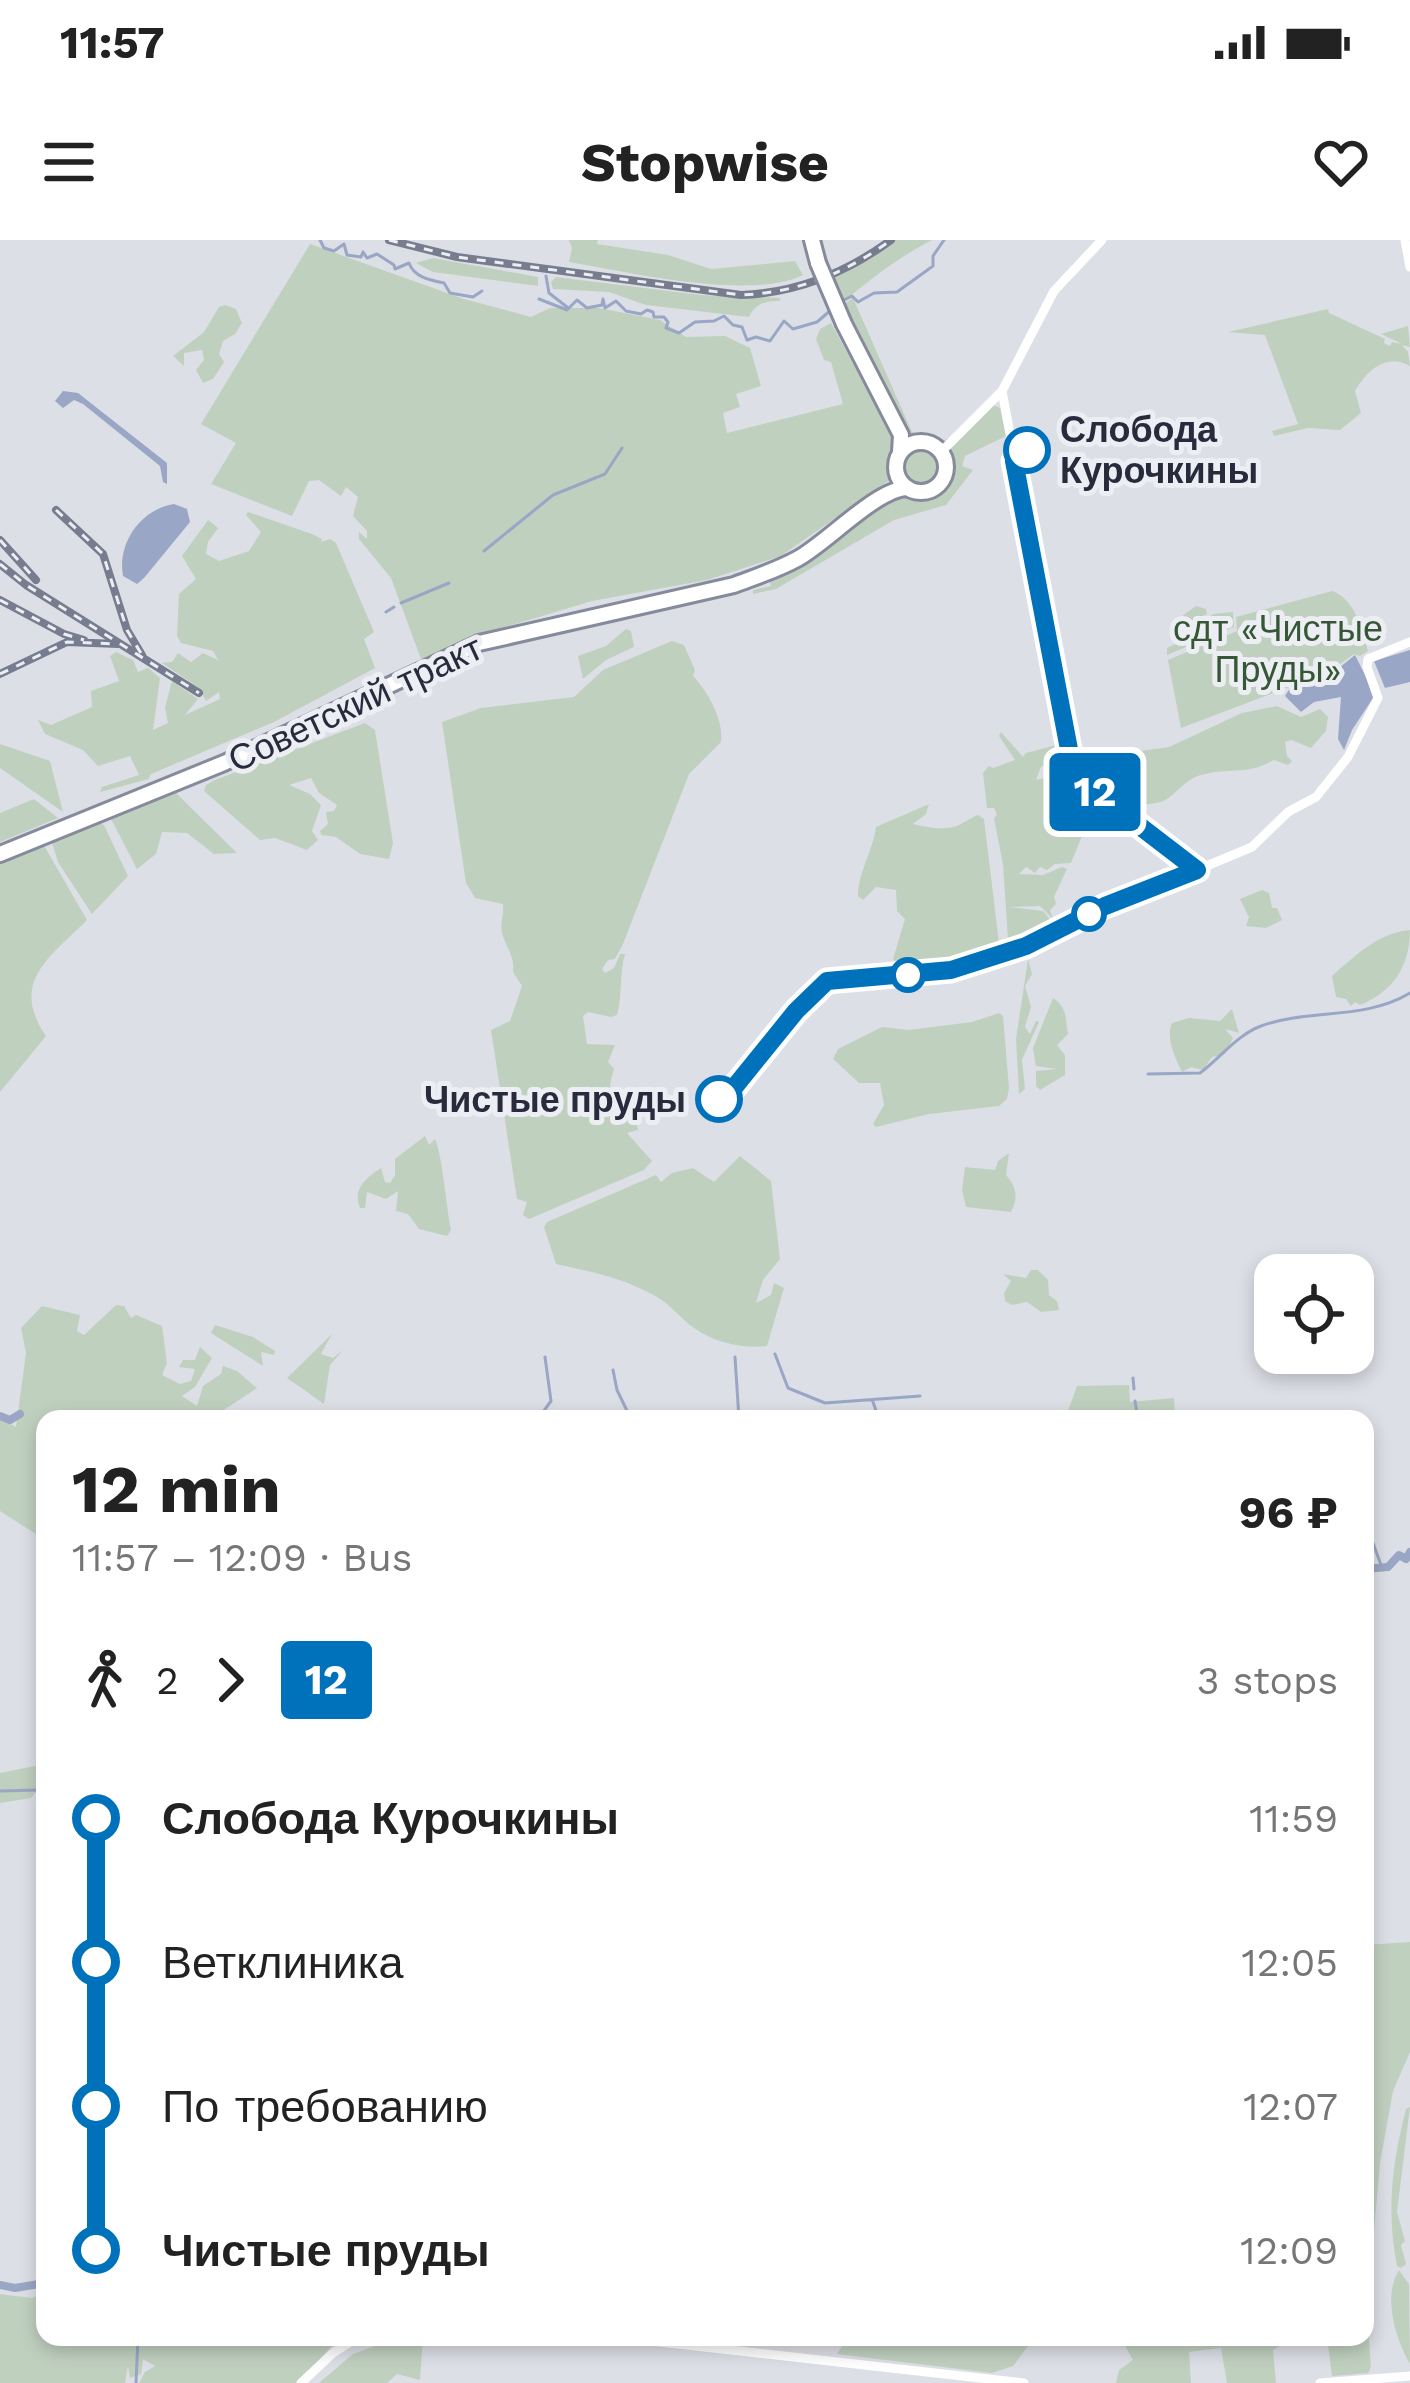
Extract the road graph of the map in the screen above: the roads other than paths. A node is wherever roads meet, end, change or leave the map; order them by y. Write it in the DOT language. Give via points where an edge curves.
graph roads {
  1 [pos="814,240"];
  2 [pos="1102,240"];
  3 [pos="1405,240"];
  4 [pos="1410,267"];
  5 [pos="847,322"];
  6 [pos="999,404"];
  7 [pos="917,443"];
  8 [pos="942,451"];
  9 [pos="900,452"];
  10 [pos="897,472"];
  11 [pos="908,488"];
  12 [pos="1410,642"];
  13 [pos="418,666"];
  14 [pos="0,851"];
  15 [pos="1197,870"];
  16 [pos="718,1108"];
  17 [pos="347,2346"];
  18 [pos="695,2346"];
  19 [pos="1410,2376"];
  20 [pos="1394,2379"];
  21 [pos="301,2383"];
  22 [pos="1024,2383"];
  23 [pos="1320,2383"];
  1 -- 5 [label="highway, bridge"];
  2 -- 6 [label="main road" via="1054,291"];
  3 -- 4 [label="main road"];
  5 -- 7 [label="highway" via="904,434"];
  5 -- 9 [label="highway" via="901,435"];
  6 -- 8 [label="main road"];
  6 -- 15 [label="main road" via="1072,765"];
  7 -- 8 [label="highway"];
  7 -- 9 [label="highway"];
  8 -- 11 [label="highway" via="947,469 938,483"];
  9 -- 10 [label="highway"];
  10 -- 11 [label="highway"];
  10 -- 13 [label="highway, Советский тракт" via="847,520 770,566 487,635"];
  11 -- 13 [label="highway, Советский тракт" via="890,492 796,560 734,585 487,640"];
  12 -- 15 [label="main road" via="1368,659 1378,698 1316,797 1252,847"];
  13 -- 14 [label="highway, Советский тракт"];
  15 -- 16 [label="street" via="1026,946 951,970 827,981"];
  17 -- 21 [label="main road"];
  18 -- 22 [label="main road"];
  19 -- 20 [label="main road"];
  20 -- 23 [label="main road"];
}
